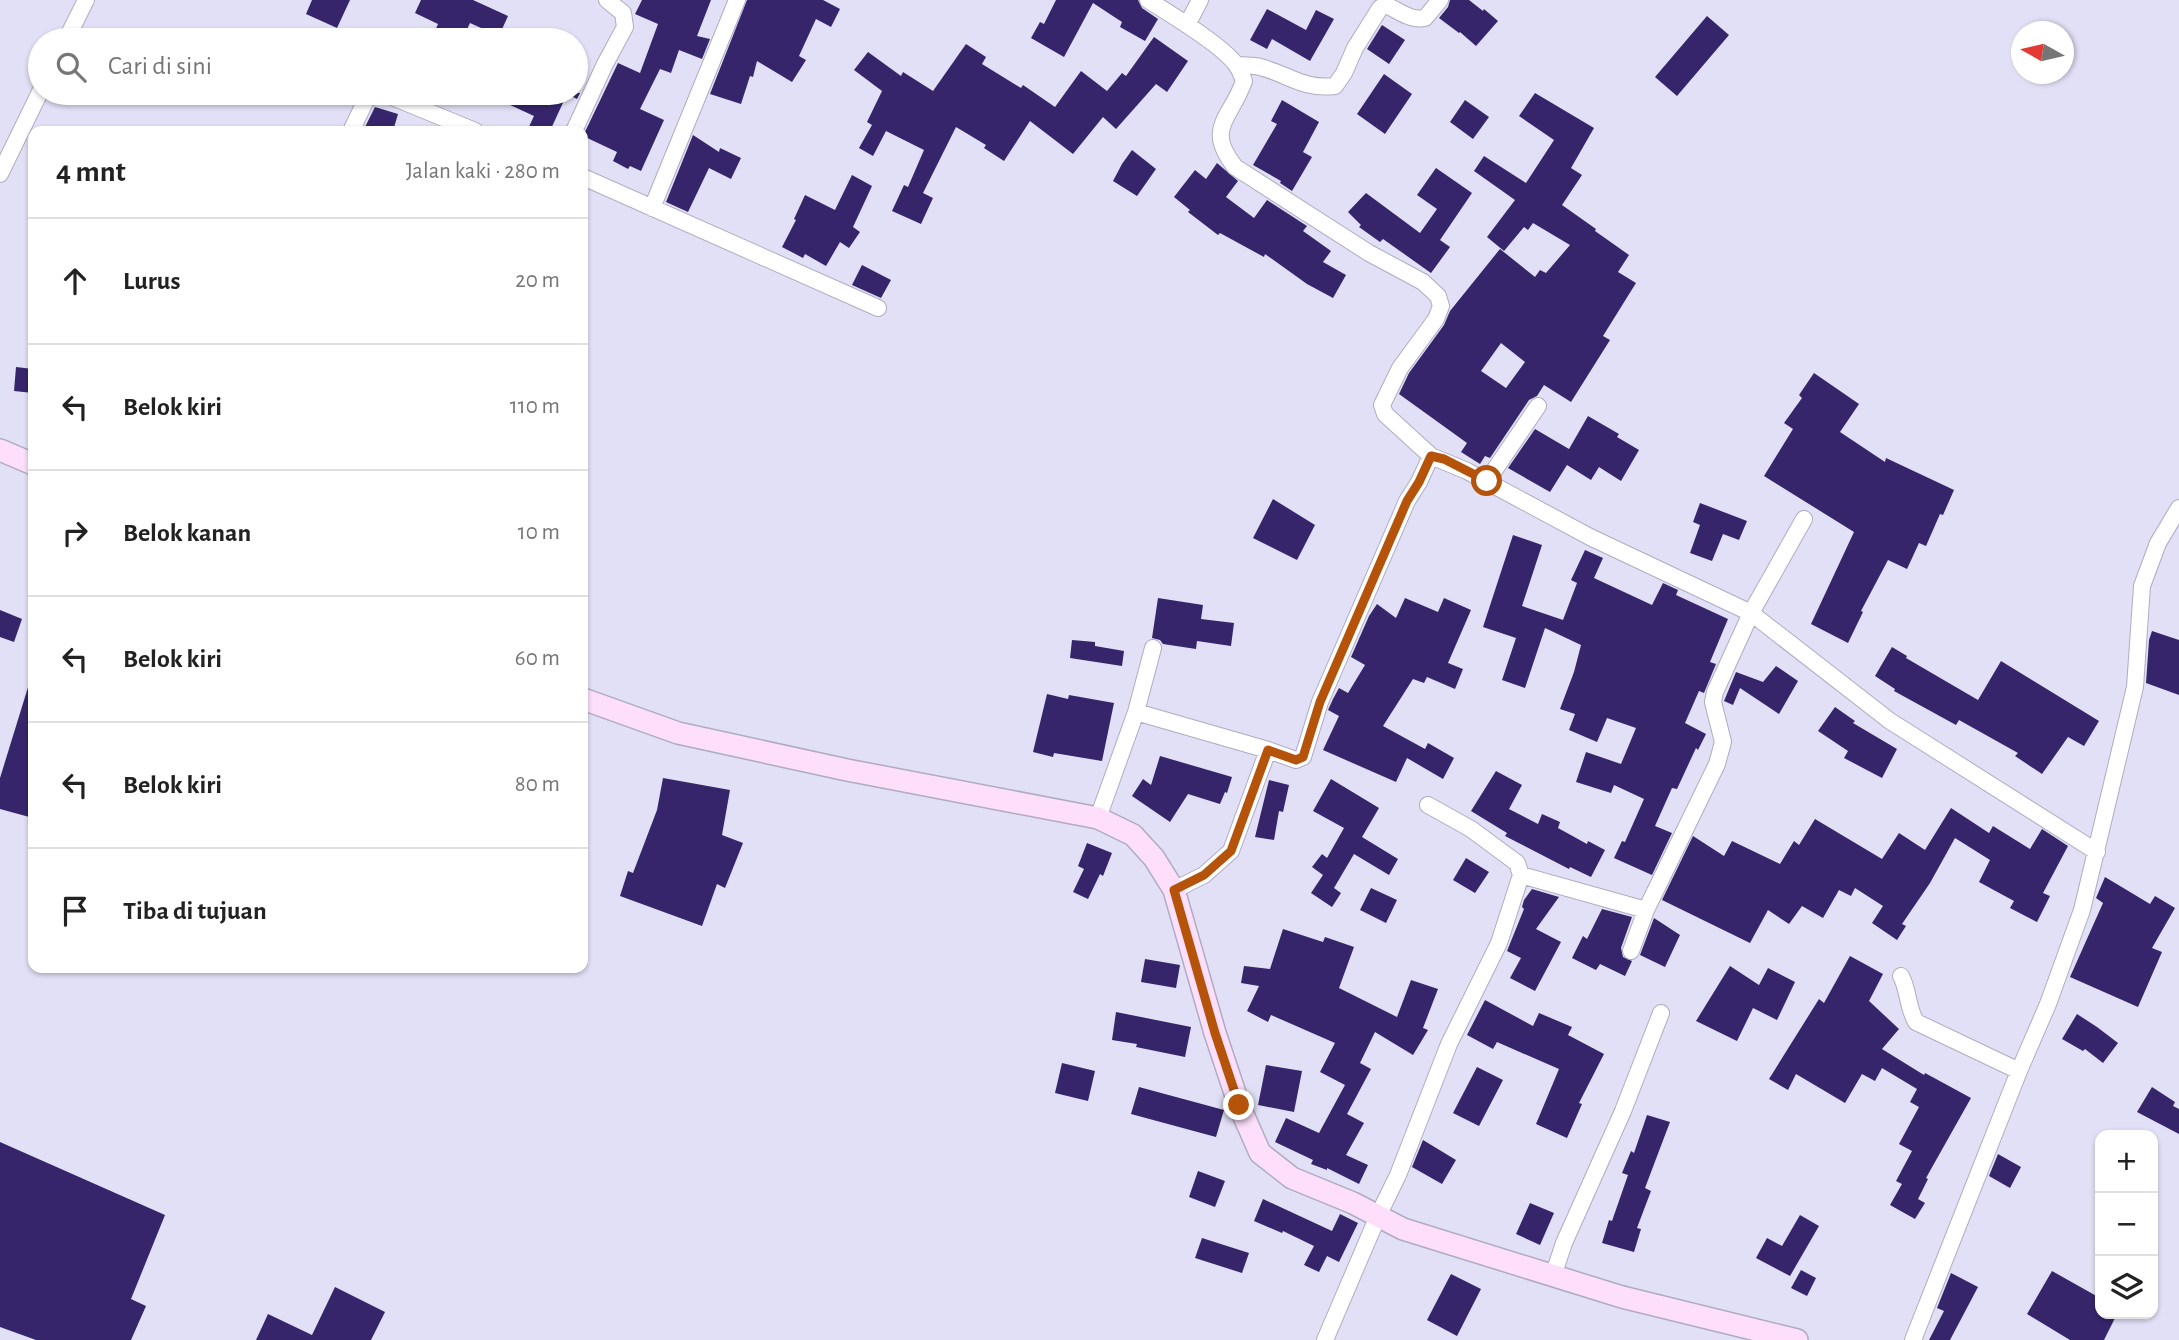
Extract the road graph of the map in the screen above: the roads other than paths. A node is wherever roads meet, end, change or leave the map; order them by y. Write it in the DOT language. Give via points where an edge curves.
graph roads {
  1 [pos="86,0"];
  2 [pos="607,0"];
  3 [pos="737,0"];
  4 [pos="1148,0"];
  5 [pos="1200,0"];
  6 [pos="1440,0"];
  7 [pos="1187,25"];
  8 [pos="72,28"];
  9 [pos="1237,65"];
  10 [pos="588,101"];
  11 [pos="34,105"];
  12 [pos="364,105"];
  13 [pos="404,105"];
  14 [pos="586,105"];
  15 [pos="433,124"];
  16 [pos="353,126"];
  17 [pos="576,126"];
  18 [pos="0,174"];
  19 [pos="588,179"];
  20 [pos="652,208"];
  21 [pos="878,308"];
  22 [pos="1538,406"];
  23 [pos="0,450"];
  24 [pos="1431,456"];
  25 [pos="28,462"];
  26 [pos="1487,481"];
  27 [pos="2179,508"];
  28 [pos="1804,519"];
  29 [pos="1751,613"];
  30 [pos="1153,648"];
  31 [pos="588,701"];
  32 [pos="1136,712"];
  33 [pos="1268,750"];
  34 [pos="1428,805"];
  35 [pos="1098,818"];
  36 [pos="2097,852"];
  37 [pos="1521,875"];
  38 [pos="1174,890"];
  39 [pos="1646,910"];
  40 [pos="1630,951"];
  41 [pos="1901,976"];
  42 [pos="1661,1013"];
  43 [pos="2019,1071"];
  44 [pos="1378,1216"];
  45 [pos="1553,1276"];
  46 [pos="1325,1340"];
  47 [pos="1797,1340"];
  48 [pos="1913,1340"];
  1 -- 8 [label="street"];
  2 -- 10 [label="street" via="624,13 625,27"];
  3 -- 20 [label="street"];
  4 -- 7 [label="street"];
  5 -- 7 [label="street"];
  6 -- 9 [label="street" via="1419,19 1385,5 1380,8 1335,86 1296,82 1258,66"];
  7 -- 9 [label="street"];
  9 -- 24 [label="street" via="1244,81 1219,138 1235,167 1423,282 1438,296 1441,306 1436,319 1400,368 1382,405 1385,414"];
  11 -- 18 [label="street"];
  12 -- 16 [label="street"];
  13 -- 15 [label="street"];
  14 -- 17 [label="street"];
  19 -- 20 [label="street"];
  20 -- 21 [label="street"];
  22 -- 26 [label="street"];
  23 -- 25 [label="street"];
  24 -- 26 [label="street"];
  24 -- 33 [label="street" via="1320,702 1303,757 1296,760"];
  26 -- 29 [label="street" via="1590,537"];
  27 -- 36 [label="street" via="2158,543 2143,586 2135,687"];
  28 -- 29 [label="street"];
  29 -- 36 [label="street" via="1890,721"];
  29 -- 39 [label="street" via="1715,692 1713,702 1723,742 1717,764"];
  30 -- 32 [label="street"];
  31 -- 35 [label="street" via="678,733"];
  32 -- 33 [label="street"];
  32 -- 35 [label="street"];
  33 -- 38 [label="street" via="1231,851 1204,875"];
  34 -- 37 [label="street" via="1517,863"];
  35 -- 38 [label="street" via="1133,835"];
  36 -- 43 [label="street" via="2048,1004"];
  37 -- 39 [label="street"];
  37 -- 44 [label="street" via="1499,943 1449,1044"];
  38 -- 44 [label="street" via="1215,1033 1260,1153 1292,1178"];
  39 -- 40 [label="street"];
  41 -- 43 [label="street" via="1916,1022"];
  42 -- 45 [label="street"];
  43 -- 48 [label="street"];
  44 -- 45 [label="street" via="1403,1229"];
  44 -- 46 [label="street"];
  45 -- 47 [label="street"];
}
